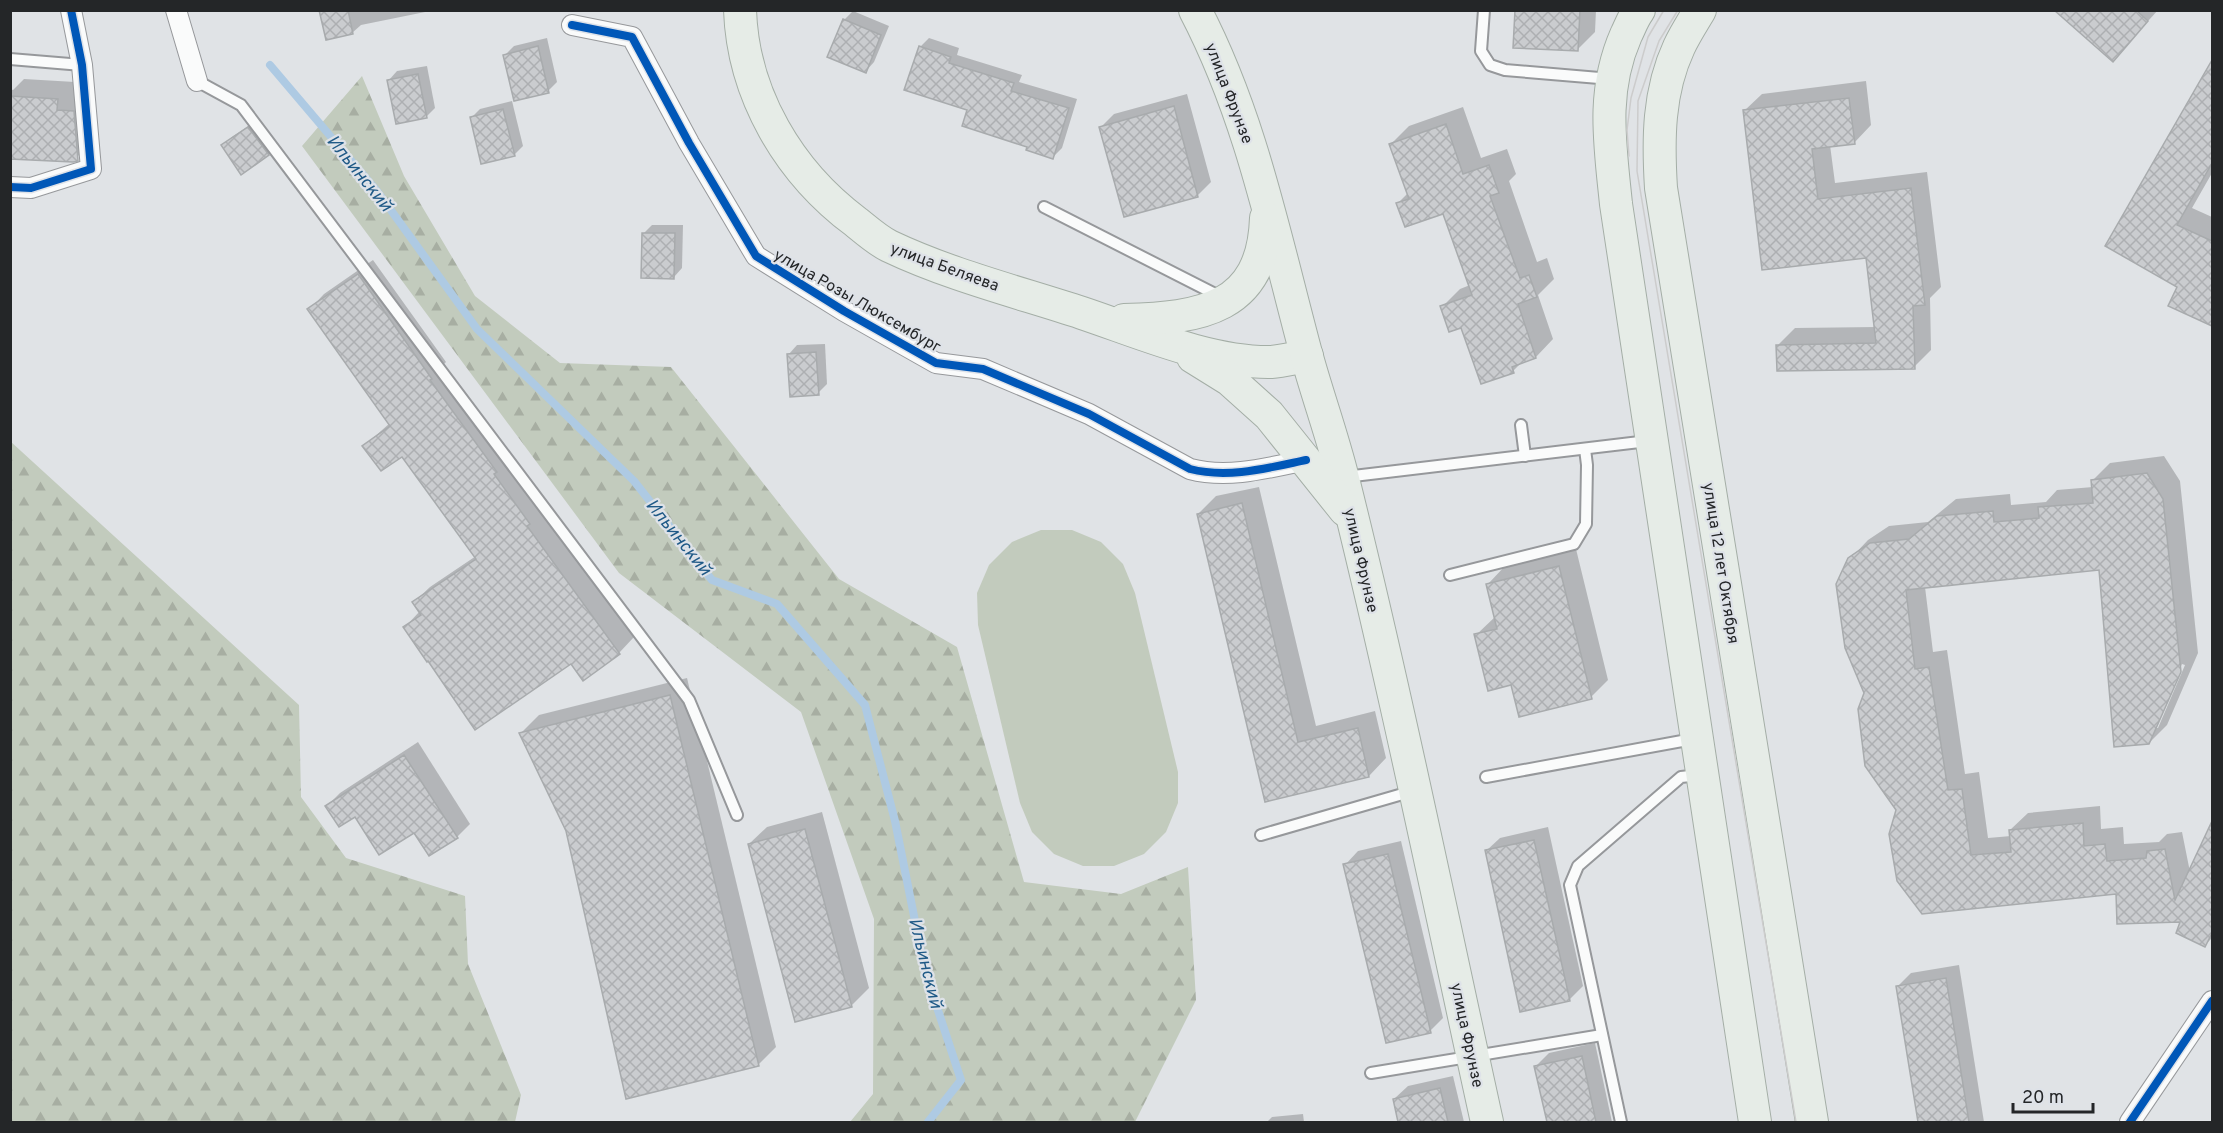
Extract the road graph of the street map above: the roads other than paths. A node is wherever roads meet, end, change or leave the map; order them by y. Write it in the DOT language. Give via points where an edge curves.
graph roads {
  1 [pos="70,10"];
  2 [pos="176,10"];
  3 [pos="740,10"];
  4 [pos="1195,10"];
  5 [pos="1484,10"];
  6 [pos="1639,10"];
  7 [pos="1700,10"];
  8 [pos="572,25"];
  9 [pos="10,59"];
  10 [pos="82,65"];
  11 [pos="1611,79"];
  12 [pos="197,81"];
  13 [pos="10,187"];
  14 [pos="1267,199"];
  15 [pos="1044,207"];
  16 [pos="1220,305"];
  17 [pos="1106,321"];
  18 [pos="1173,345"];
  19 [pos="1307,356"];
  20 [pos="1521,425"];
  21 [pos="1652,441"];
  22 [pos="1585,449"];
  23 [pos="1525,456"];
  24 [pos="1306,460"];
  25 [pos="1343,477"];
  26 [pos="1352,518"];
  27 [pos="1450,575"];
  28 [pos="1697,739"];
  29 [pos="1702,774"];
  30 [pos="1486,777"];
  31 [pos="1413,791"];
  32 [pos="737,815"];
  33 [pos="1261,835"];
  34 [pos="2212,1001"];
  35 [pos="1602,1035"];
  36 [pos="1472,1056"];
  37 [pos="1371,1073"];
  38 [pos="1487,1122"];
  39 [pos="1621,1122"];
  40 [pos="1755,1122"];
  41 [pos="1812,1122"];
  42 [pos="2130,1122"];
  1 -- 10 [label="street"];
  2 -- 12 [label="street"];
  3 -- 17 [label="main road, улица Беляева" via="741,35 753,82 771,125 796,165 839,209 887,245"];
  4 -- 14 [label="main road, улица Фрунзе" via="1241,118"];
  5 -- 11 [label="lane" via="1481,51 1490,65 1505,70"];
  6 -- 11 [label="main road"];
  7 -- 41 [label="main road, улица 12 лет Октября" via="1679,47 1667,81 1661,109 1661,188"];
  8 -- 24 [label="street, улица Розы Люксембург" via="632,37 756,256 844,310 936,363 983,369 1089,414 1190,469 1229,474"];
  9 -- 10 [label="lane"];
  10 -- 13 [label="street" via="91,169 31,188"];
  11 -- 21 [label="main road" via="1608,106 1616,204"];
  12 -- 32 [label="lane" via="241,105 689,700"];
  14 -- 16 [label="main road" via="1260,261 1250,279"];
  14 -- 19 [label="main road, улица Фрунзе"];
  15 -- 16 [label="lane" via="1217,295"];
  16 -- 17 [label="main road" via="1195,315 1167,319"];
  17 -- 18 [label="main road, улица Беляева"];
  18 -- 19 [label="main road" via="1271,362"];
  18 -- 24 [label="main road" via="1230,380 1269,416"];
  19 -- 25 [label="main road, улица Фрунзе"];
  20 -- 23 [label="lane"];
  21 -- 22 [label="lane"];
  21 -- 28 [label="main road"];
  22 -- 23 [label="lane"];
  22 -- 27 [label="lane" via="1586,524 1574,544"];
  23 -- 25 [label="lane"];
  24 -- 26 [label="main road"];
  25 -- 26 [label="main road, улица Фрунзе"];
  26 -- 31 [label="main road, улица Фрунзе"];
  28 -- 29 [label="main road"];
  28 -- 30 [label="lane"];
  29 -- 35 [label="lane" via="1681,777 1578,866 1570,885"];
  29 -- 40 [label="main road"];
  31 -- 33 [label="lane"];
  31 -- 36 [label="main road, улица Фрунзе"];
  34 -- 42 [label="street"];
  35 -- 36 [label="lane"];
  35 -- 39 [label="lane"];
  36 -- 37 [label="lane"];
  36 -- 38 [label="main road, улица Фрунзе"];
}
